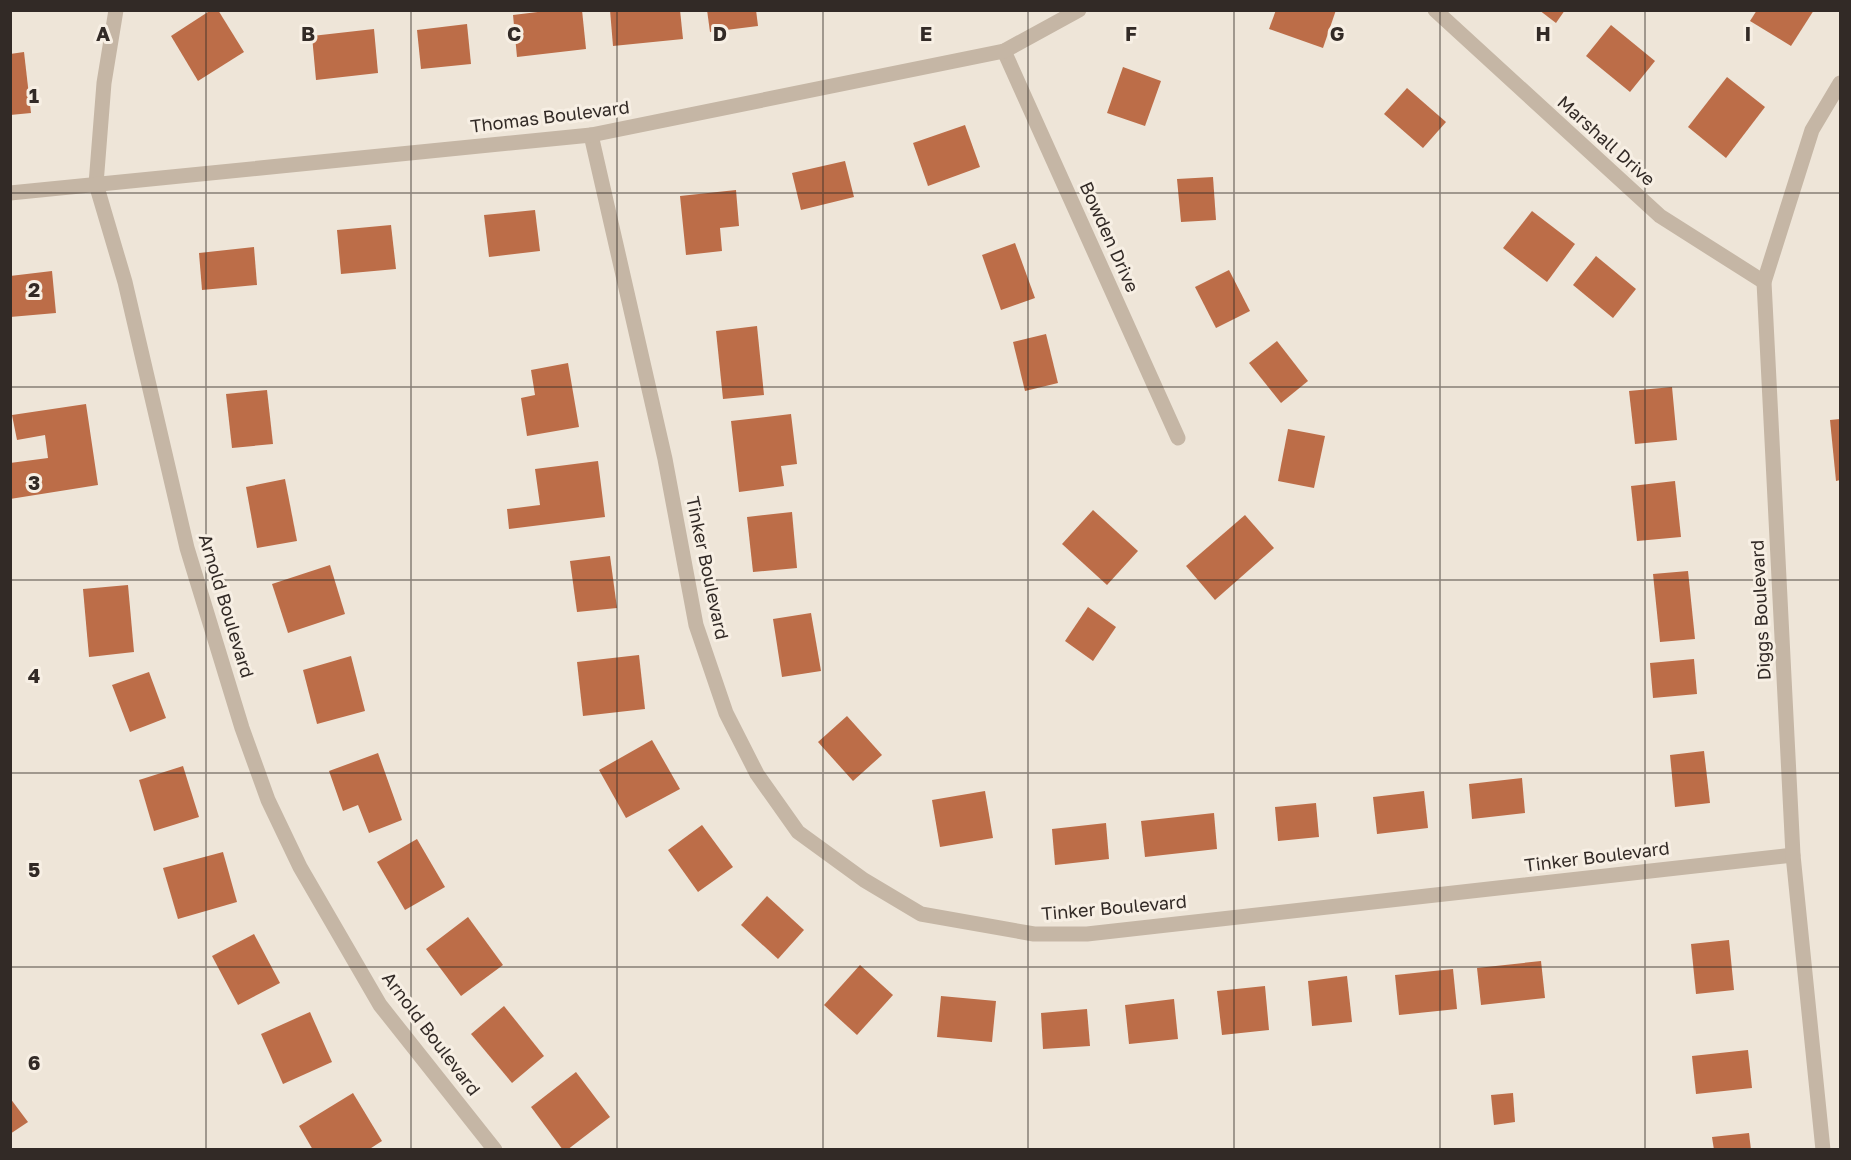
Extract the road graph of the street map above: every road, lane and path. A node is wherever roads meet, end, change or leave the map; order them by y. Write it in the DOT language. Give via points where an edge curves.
graph roads {
  1 [pos="116,10"];
  2 [pos="1079,10"];
  3 [pos="1435,10"];
  4 [pos="1004,51"];
  5 [pos="1840,83"];
  6 [pos="591,135"];
  7 [pos="96,183"];
  8 [pos="10,193"];
  9 [pos="1764,282"];
  10 [pos="1178,438"];
  11 [pos="1793,855"];
  12 [pos="495,1149"];
  13 [pos="1823,1149"];
  1 -- 7 [label="street, Arnold Boulevard" via="104,83"];
  2 -- 4 [label="street, Thomas Boulevard"];
  3 -- 9 [label="street, Marshall Drive" via="1660,216"];
  4 -- 6 [label="street, Thomas Boulevard"];
  4 -- 10 [label="street, Bowden Drive"];
  5 -- 9 [label="street, Diggs Boulevard" via="1812,130"];
  6 -- 7 [label="street, Thomas Boulevard"];
  6 -- 11 [label="street, Tinker Boulevard" via="664,459 696,625 726,713 757,774 798,832 864,880 921,914 1034,934 1087,934"];
  7 -- 8 [label="street, Thomas Boulevard"];
  7 -- 12 [label="street, Arnold Boulevard" via="125,282 187,548 268,800 300,867 381,1005"];
  9 -- 11 [label="street, Diggs Boulevard"];
  11 -- 13 [label="street, Diggs Boulevard"];
}
